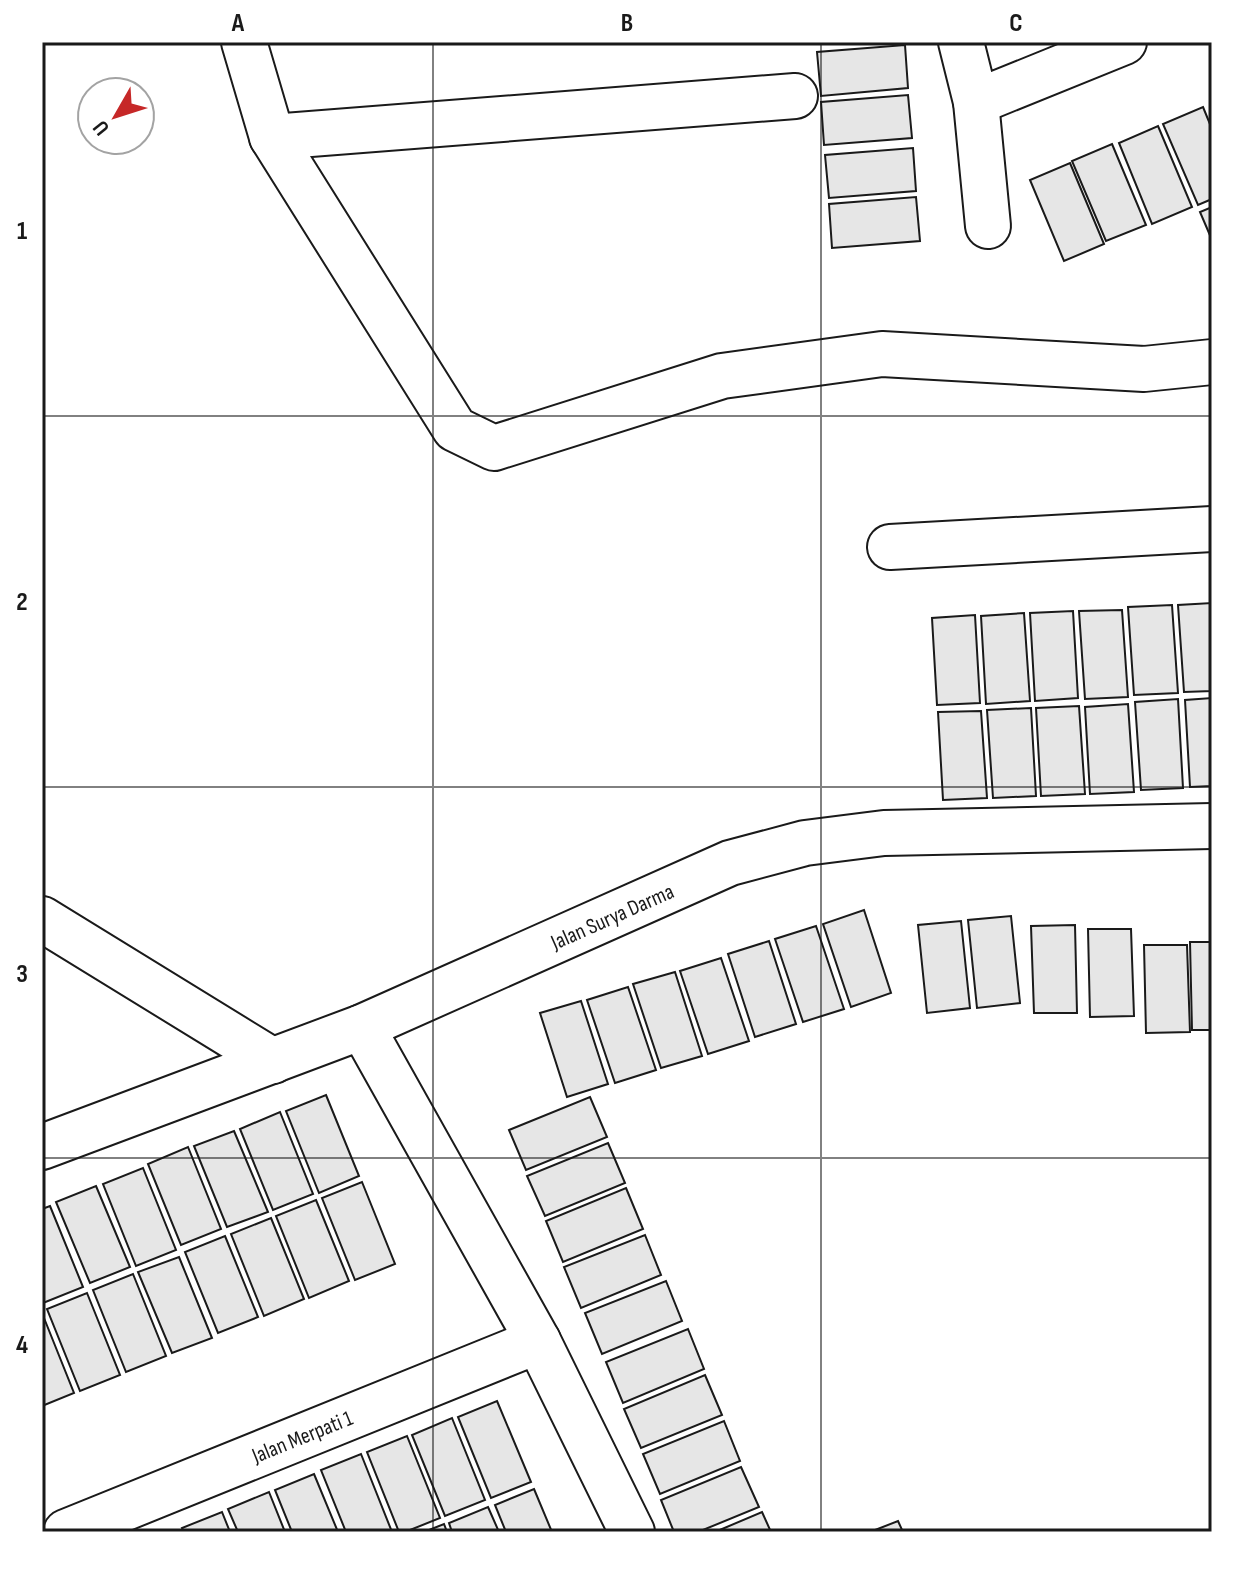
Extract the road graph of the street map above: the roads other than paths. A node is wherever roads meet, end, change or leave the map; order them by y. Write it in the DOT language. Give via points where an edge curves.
graph roads {
  1 [pos="244,42"];
  2 [pos="961,42"];
  3 [pos="1124,42"];
  4 [pos="795,96"];
  5 [pos="976,102"];
  6 [pos="272,137"];
  7 [pos="988,226"];
  8 [pos="1212,362"];
  9 [pos="1212,529"];
  10 [pos="890,547"];
  11 [pos="1212,826"];
  12 [pos="42,919"];
  13 [pos="362,1027"];
  14 [pos="273,1061"];
  15 [pos="42,1147"];
  16 [pos="538,1341"];
  17 [pos="66,1532"];
  18 [pos="632,1532"];
  1 -- 6 [label="street"];
  2 -- 5 [label="street"];
  3 -- 5 [label="street"];
  4 -- 6 [label="street"];
  5 -- 7 [label="street"];
  6 -- 8 [label="street" via="455,429 494,448 722,376 882,354 1144,369"];
  9 -- 10 [label="street"];
  11 -- 13 [label="street, Jalan Surya Darma" via="884,833 805,843 730,863"];
  12 -- 14 [label="street"];
  13 -- 14 [label="street, Jalan Surya Darma"];
  13 -- 16 [label="street"];
  14 -- 15 [label="street, Jalan Surya Darma"];
  16 -- 17 [label="street, Jalan Merpati 1"];
  16 -- 18 [label="street"];
}
